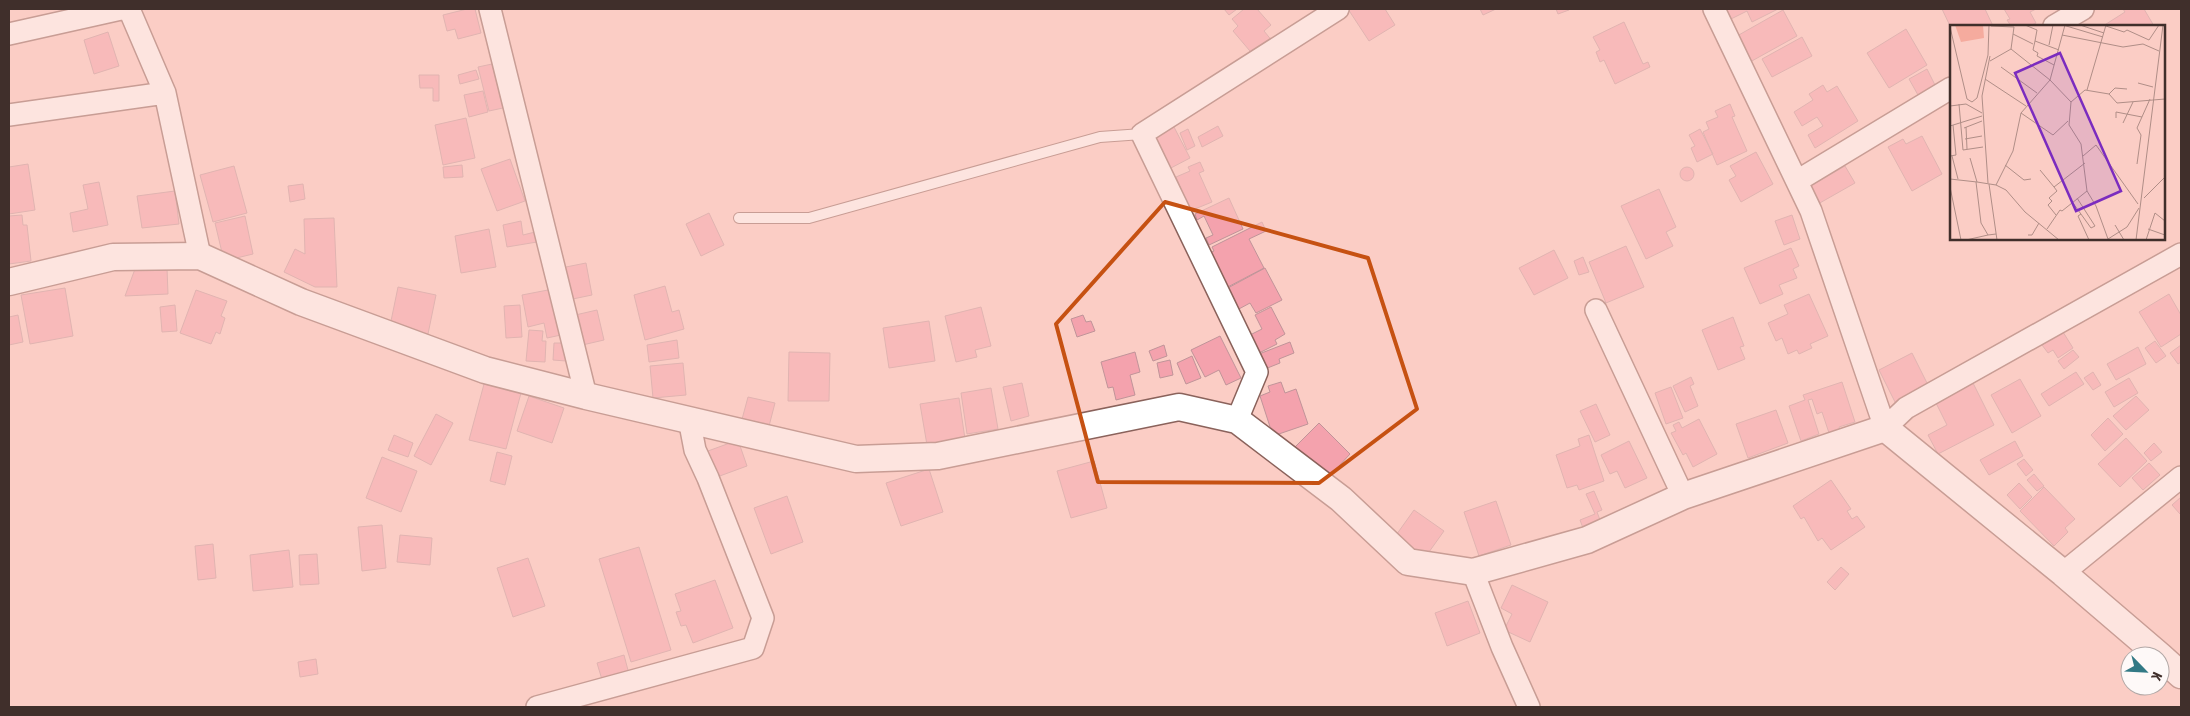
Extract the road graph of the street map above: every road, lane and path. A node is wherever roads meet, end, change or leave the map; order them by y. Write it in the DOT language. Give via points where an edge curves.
graph roads {
  1 [pos="121,9"];
  2 [pos="128,9"];
  3 [pos="490,9"];
  4 [pos="1338,9"];
  5 [pos="1714,9"];
  6 [pos="2083,9"];
  7 [pos="2056,25"];
  8 [pos="9,34"];
  9 [pos="1950,89"];
  10 [pos="165,93"];
  11 [pos="9,115"];
  12 [pos="1142,134"];
  13 [pos="1797,182"];
  14 [pos="739,218"];
  15 [pos="2181,254"];
  16 [pos="200,256"];
  17 [pos="9,282"];
  18 [pos="1596,310"];
  19 [pos="586,396"];
  20 [pos="689,419"];
  21 [pos="1237,420"];
  22 [pos="1885,428"];
  23 [pos="2181,477"];
  24 [pos="1683,496"];
  25 [pos="1473,572"];
  26 [pos="2063,573"];
  27 [pos="2148,646"];
  28 [pos="2170,665"];
  29 [pos="2181,674"];
  30 [pos="537,707"];
  31 [pos="1529,707"];
  1 -- 8 [label="street"];
  2 -- 10 [label="street"];
  3 -- 19 [label="street"];
  4 -- 12 [label="street"];
  5 -- 13 [label="street"];
  6 -- 7 [label="street"];
  9 -- 13 [label="street"];
  10 -- 11 [label="street"];
  10 -- 16 [label="street"];
  12 -- 14 [label="lane" via="1100,137 809,218"];
  12 -- 21 [label="street" via="1257,372"];
  13 -- 22 [label="street" via="1811,211"];
  15 -- 22 [label="street" via="1906,408"];
  16 -- 17 [label="street" via="114,257"];
  16 -- 19 [label="street" via="301,302 485,370"];
  18 -- 24 [label="street"];
  19 -- 20 [label="street"];
  20 -- 21 [label="street" via="856,459 938,456 1179,407"];
  20 -- 30 [label="street" via="695,450 763,618 753,648"];
  21 -- 25 [label="street" via="1341,499 1408,562"];
  22 -- 24 [label="street"];
  22 -- 26 [label="street"];
  23 -- 26 [label="street"];
  24 -- 25 [label="street" via="1587,540"];
  25 -- 31 [label="street"];
  26 -- 27 [label="street"];
  28 -- 29 [label="street"];
}
